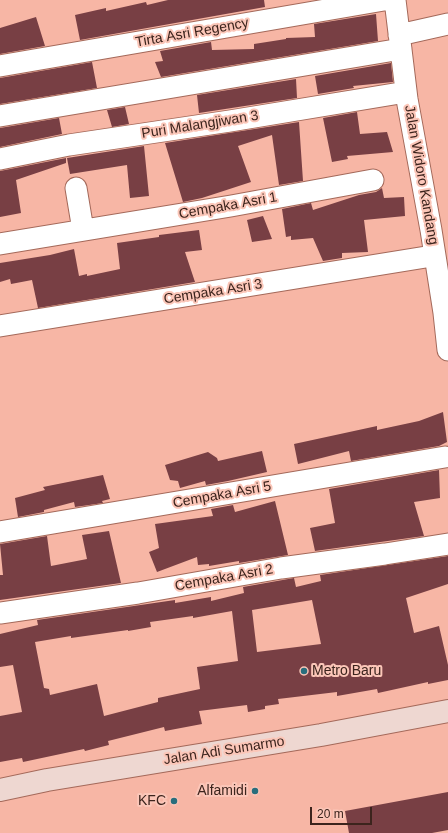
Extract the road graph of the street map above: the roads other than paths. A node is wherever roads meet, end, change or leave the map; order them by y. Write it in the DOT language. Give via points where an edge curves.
graph roads {
  1 [pos="384,0"];
  2 [pos="395,0"];
  3 [pos="448,24"];
  4 [pos="400,42"];
  5 [pos="0,66"];
  6 [pos="400,93"];
  7 [pos="0,116"];
  8 [pos="0,159"];
  9 [pos="373,180"];
  10 [pos="76,188"];
  11 [pos="439,229"];
  12 [pos="84,230"];
  13 [pos="0,244"];
  14 [pos="426,257"];
  15 [pos="0,326"];
  16 [pos="448,350"];
  17 [pos="444,457"];
  18 [pos="0,532"];
  19 [pos="448,544"];
  20 [pos="0,613"];
  21 [pos="448,711"];
  22 [pos="0,790"];
  1 -- 5 [label="street, Tirta Asri Regency"];
  2 -- 4 [label="street, Jalan Widoro Kandang"];
  3 -- 4 [label="street"];
  4 -- 7 [label="street"];
  4 -- 11 [label="street, Jalan Widoro Kandang" via="407,100"];
  6 -- 8 [label="street, Puri Malangjiwan 3" via="69,144"];
  9 -- 12 [label="street, Cempaka Asri 1"];
  10 -- 12 [label="street"];
  11 -- 16 [label="street, Jalan Widoro Kandang"];
  12 -- 13 [label="street, Cempaka Asri 1"];
  14 -- 15 [label="street, Cempaka Asri 3"];
  17 -- 18 [label="street, Cempaka Asri 5"];
  19 -- 20 [label="street, Cempaka Asri 2"];
  21 -- 22 [label="main road, Jalan Adi Sumarmo"];
}
